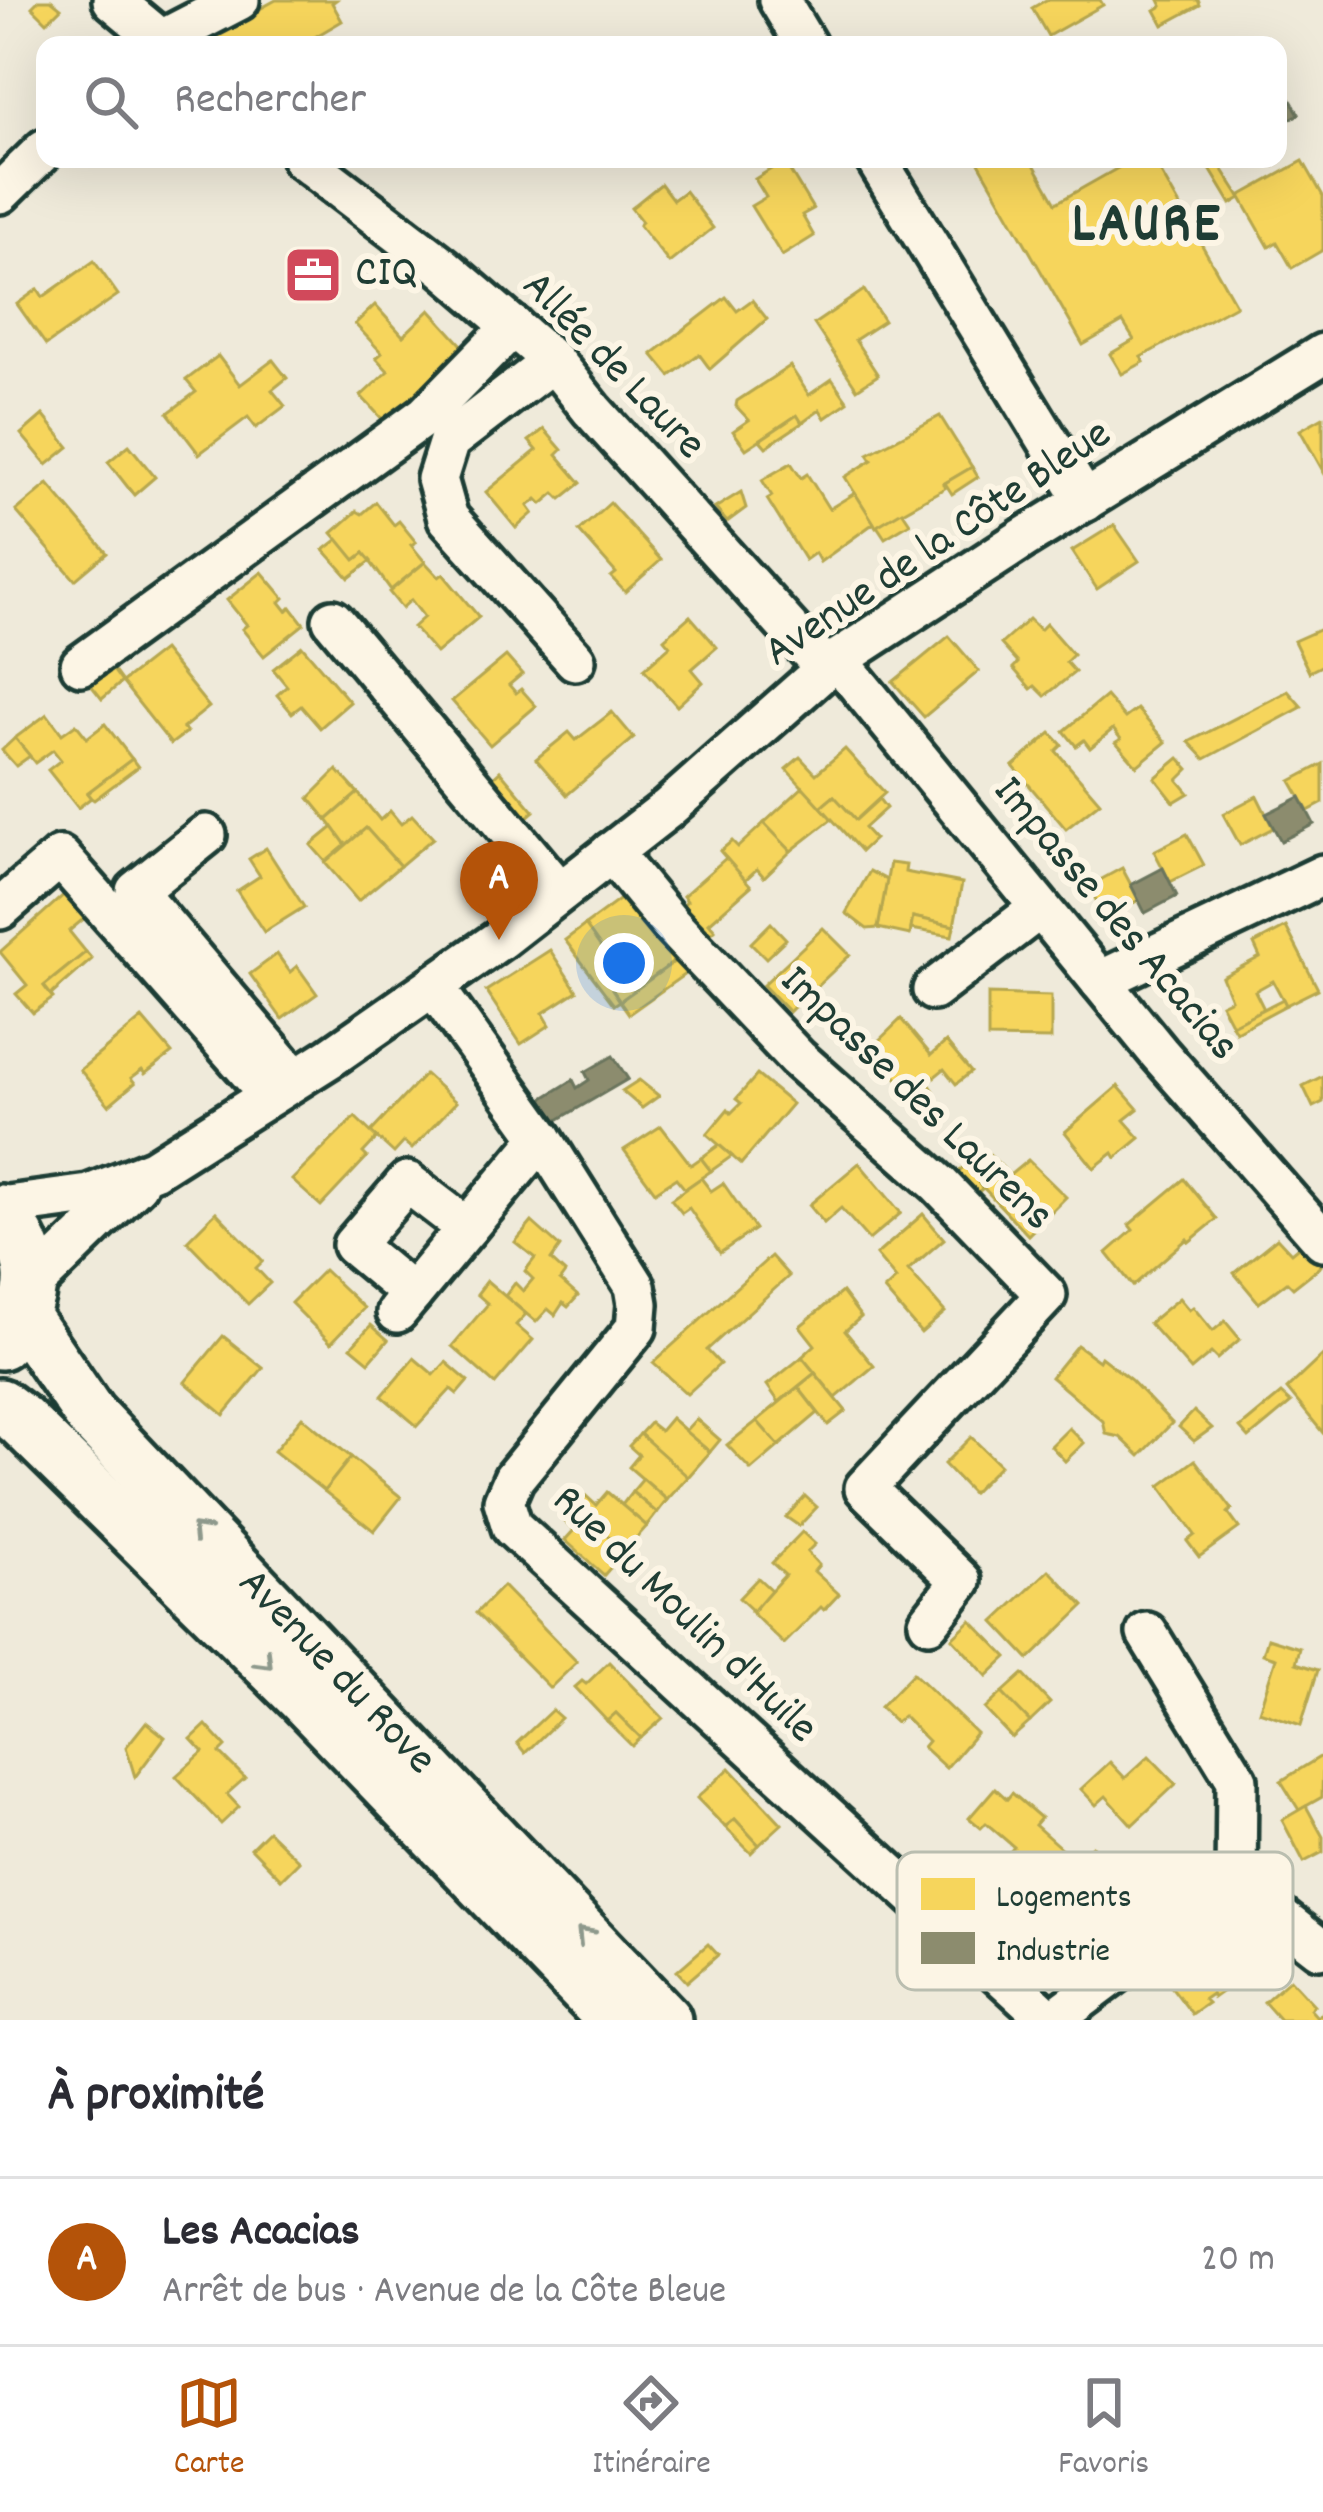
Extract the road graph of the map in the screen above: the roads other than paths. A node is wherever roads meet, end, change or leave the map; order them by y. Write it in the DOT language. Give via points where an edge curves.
graph roads {
  1 [pos="113,0"];
  2 [pos="239,0"];
  3 [pos="779,0"];
  4 [pos="152,36"];
  5 [pos="172,36"];
  6 [pos="801,36"];
  7 [pos="36,158"];
  8 [pos="314,168"];
  9 [pos="881,168"];
  10 [pos="0,193"];
  11 [pos="513,326"];
  12 [pos="1323,354"];
  13 [pos="553,361"];
  14 [pos="1084,501"];
  15 [pos="334,620"];
  16 [pos="575,660"];
  17 [pos="81,664"];
  18 [pos="831,664"];
  19 [pos="206,836"];
  20 [pos="611,852"];
  21 [pos="1323,875"];
  22 [pos="560,892"];
  23 [pos="1040,908"];
  24 [pos="0,910"];
  25 [pos="1100,981"];
  26 [pos="434,987"];
  27 [pos="933,990"];
  28 [pos="282,1087"];
  29 [pos="542,1138"];
  30 [pos="154,1168"];
  31 [pos="0,1209"];
  32 [pos="467,1228"];
  33 [pos="1323,1240"];
  34 [pos="18,1316"];
  35 [pos="0,1405"];
  36 [pos="929,1622"];
  37 [pos="1147,1633"];
  38 [pos="1236,1852"];
  39 [pos="897,1878"];
  40 [pos="1293,1928"];
  41 [pos="1319,1948"];
  42 [pos="1019,1990"];
  43 [pos="1092,1990"];
  44 [pos="614,2020"];
  45 [pos="664,2020"];
  46 [pos="1052,2020"];
  1 -- 4 [label="street"];
  2 -- 5 [label="street"];
  3 -- 6 [label="street"];
  7 -- 10 [label="street"];
  8 -- 11 [label="street, Allée de Laure"];
  9 -- 14 [label="street"];
  11 -- 13 [label="street, Allée de Laure"];
  11 -- 17 [label="street" via="427,416"];
  12 -- 14 [label="street, Avenue de la Côte Bleue"];
  13 -- 16 [label="street" via="448,441 437,479 448,518"];
  13 -- 18 [label="street, Allée de Laure" via="814,656"];
  14 -- 18 [label="street, Avenue de la Côte Bleue"];
  15 -- 22 [label="street"];
  18 -- 20 [label="street, Avenue de la Côte Bleue"];
  18 -- 23 [label="street, Impasse des Acacias" via="847,671"];
  19 -- 28 [label="street" via="136,891"];
  20 -- 22 [label="street, Avenue de la Côte Bleue"];
  20 -- 36 [label="street, Impasse des Laurens" via="797,1058 939,1184 1046,1295 865,1488 961,1581"];
  21 -- 25 [label="street"];
  22 -- 26 [label="street, Avenue de la Côte Bleue"];
  23 -- 25 [label="street, Impasse des Acacias"];
  23 -- 27 [label="street"];
  24 -- 28 [label="street" via="60,857"];
  25 -- 33 [label="street, Impasse des Acacias"];
  26 -- 28 [label="street, Avenue de la Côte Bleue"];
  26 -- 29 [label="street, Rue du Moulin d'Huile"];
  28 -- 30 [label="street, Avenue de la Côte Bleue"];
  29 -- 32 [label="street"];
  29 -- 39 [label="street, Rue du Moulin d'Huile" via="635,1286 638,1304 636,1328 514,1478 504,1502 512,1527"];
  30 -- 31 [label="street, Avenue de la Côte Bleue" via="89,1195"];
  30 -- 34 [label="street, Avenue de la Côte Bleue"];
  31 -- 34 [label="main road" via="29,1260"];
  32 -- 32 [label="street" via="405,1303 353,1245 407,1182"];
  45 -- 34 [label="main road, Avenue du Rove, one-way" via="90,1415"];
  35 -- 44 [label="main road, one-way" via="301,1696"];
  37 -- 38 [label="street" via="1237,1780"];
  40 -- 41 [label="street"];
  42 -- 46 [label="street, Rue du Moulin d'Huile"];
  43 -- 46 [label="street"];
}
